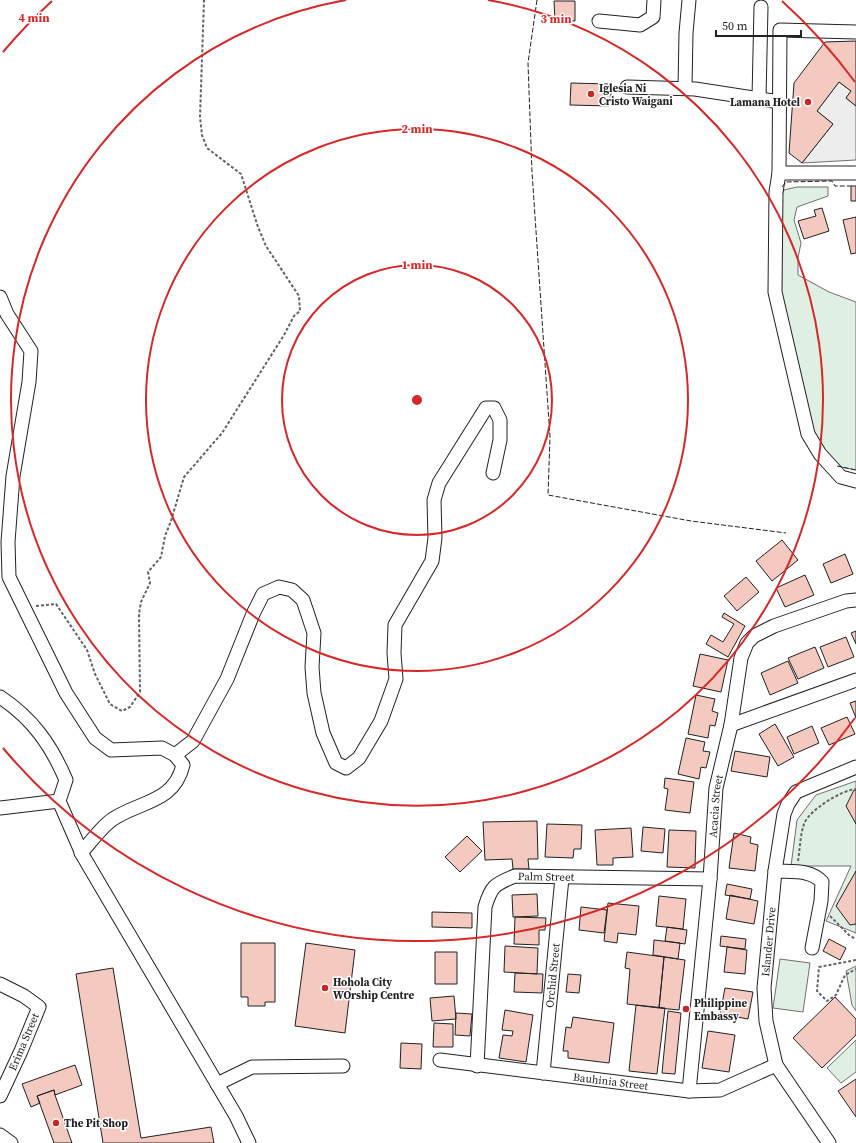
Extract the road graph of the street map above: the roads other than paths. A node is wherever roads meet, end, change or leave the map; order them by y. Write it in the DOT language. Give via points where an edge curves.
graph roads {
  1 [pos="654,0"];
  2 [pos="689,0"];
  3 [pos="761,7"];
  4 [pos="600,21"];
  5 [pos="856,32"];
  6 [pos="628,87"];
  7 [pos="685,88"];
  8 [pos="759,98"];
  9 [pos="780,102"];
  10 [pos="779,173"];
  11 [pos="856,173"];
  12 [pos="0,297"];
  13 [pos="493,473"];
  14 [pos="856,481"];
  15 [pos="856,600"];
  16 [pos="856,680"];
  17 [pos="0,697"];
  18 [pos="730,725"];
  19 [pos="175,755"];
  20 [pos="856,767"];
  21 [pos="60,801"];
  22 [pos="0,808"];
  23 [pos="81,853"];
  24 [pos="775,871"];
  25 [pos="562,878"];
  26 [pos="710,879"];
  27 [pos="812,948"];
  28 [pos="0,984"];
  29 [pos="440,1060"];
  30 [pos="776,1065"];
  31 [pos="343,1066"];
  32 [pos="477,1066"];
  33 [pos="543,1073"];
  34 [pos="217,1084"];
  35 [pos="689,1091"];
  36 [pos="0,1096"];
  37 [pos="0,1135"];
  38 [pos="11,1143"];
  39 [pos="249,1143"];
  40 [pos="829,1143"];
  1 -- 4 [label="street" via="653,17 640,25"];
  2 -- 7 [label="street"];
  3 -- 8 [label="street"];
  5 -- 9 [label="street" via="780,30"];
  6 -- 7 [label="street"];
  7 -- 8 [label="street"];
  8 -- 9 [label="street"];
  9 -- 10 [label="street"];
  10 -- 11 [label="street"];
  10 -- 14 [label="street" via="776,192 775,292 808,434 820,454 841,477"];
  12 -- 19 [label="street" via="7,314 31,351 30,382 13,476 8,542 10,577 66,693 95,738 111,750 162,748"];
  13 -- 19 [label="street" via="500,440 500,420 494,408 486,408 439,483 434,500 435,538 432,561 395,625 396,679 381,720 359,758 346,768 336,763 323,733 314,693 314,633 303,600 292,590 279,587 263,594 219,693 193,741"];
  15 -- 18 [label="street, Acacia Street" via="846,601 774,626 754,636 747,643 741,658"];
  16 -- 18 [label="street"];
  17 -- 21 [label="street" via="14,706 35,726 56,757 66,780"];
  18 -- 26 [label="street, Acacia Street" via="716,788"];
  19 -- 23 [label="street" via="183,765 180,778 148,804 112,819"];
  20 -- 24 [label="street, Islander Drive" via="792,796 784,814"];
  21 -- 22 [label="street"];
  21 -- 23 [label="street"];
  23 -- 34 [label="street"];
  24 -- 27 [label="street" via="805,872 816,876 822,882"];
  24 -- 30 [label="street, Islander Drive" via="764,988 766,1021"];
  25 -- 26 [label="street, Palm Street"];
  25 -- 32 [label="street, Palm Street" via="515,876 504,880 491,890 485,907"];
  25 -- 33 [label="street, Orchid Street"];
  26 -- 35 [label="street, Acacia Street"];
  28 -- 36 [label="street, Erima Street" via="39,1007"];
  29 -- 32 [label="street, Bauhinia Street"];
  30 -- 35 [label="street, Bauhinia Street" via="720,1090"];
  30 -- 40 [label="street, Islander Drive"];
  31 -- 34 [label="street" via="252,1067"];
  32 -- 33 [label="street, Bauhinia Street"];
  33 -- 35 [label="street, Bauhinia Street"];
  34 -- 39 [label="street"];
  37 -- 38 [label="street"];
}
